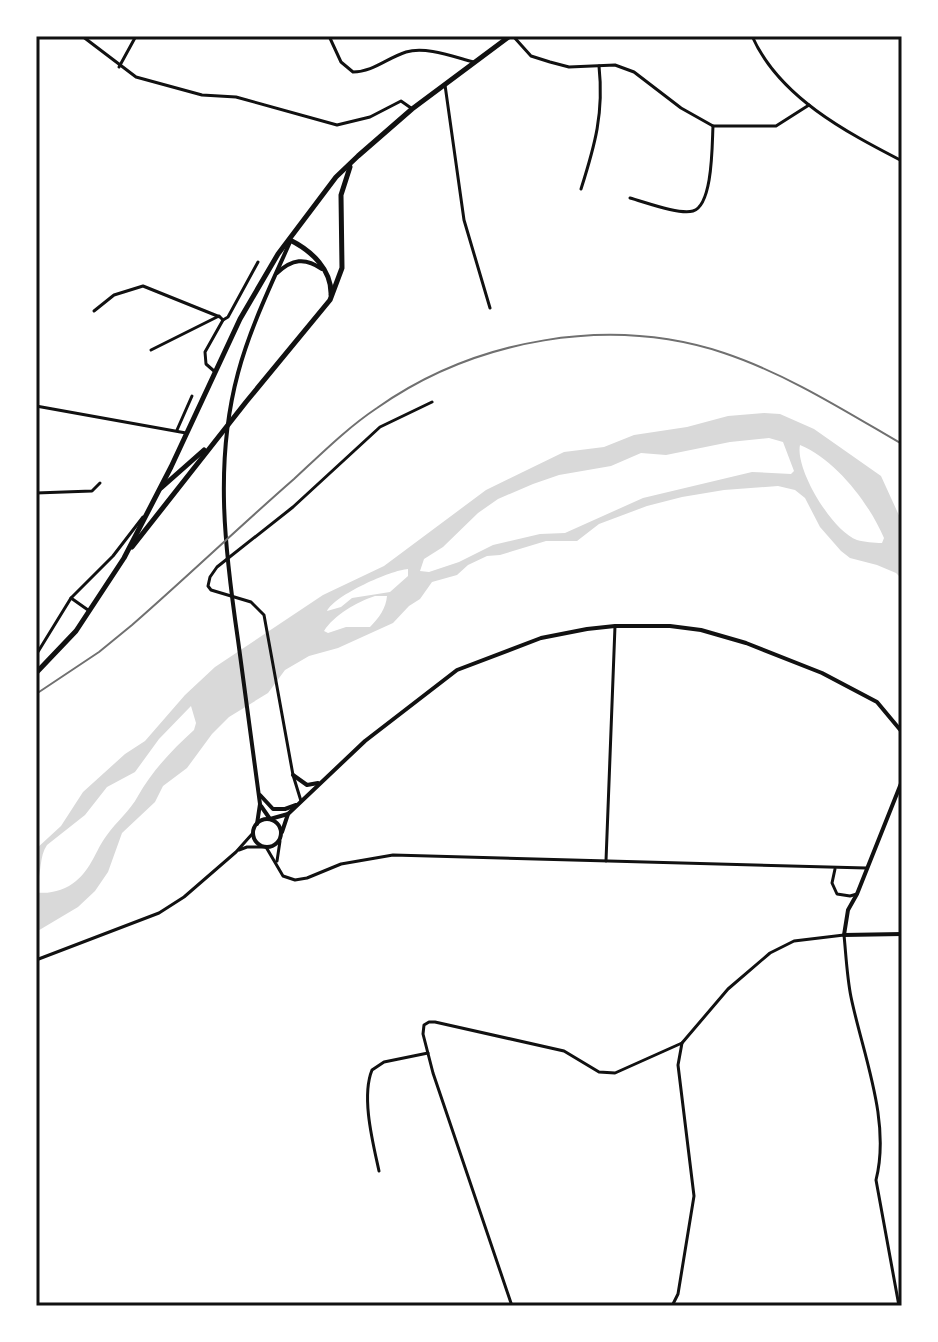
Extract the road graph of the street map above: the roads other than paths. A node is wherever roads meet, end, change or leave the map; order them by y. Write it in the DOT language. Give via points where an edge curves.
graph roads {
  1 [pos="82,36"];
  2 [pos="136,36"];
  3 [pos="329,36"];
  4 [pos="511,36"];
  5 [pos="752,36"];
  6 [pos="474,62"];
  7 [pos="599,66"];
  8 [pos="119,67"];
  9 [pos="445,84"];
  10 [pos="809,105"];
  11 [pos="412,109"];
  12 [pos="713,126"];
  13 [pos="358,156"];
  14 [pos="902,161"];
  15 [pos="581,189"];
  16 [pos="630,198"];
  17 [pos="290,240"];
  18 [pos="258,262"];
  19 [pos="325,271"];
  20 [pos="275,274"];
  21 [pos="330,300"];
  22 [pos="490,308"];
  23 [pos="94,311"];
  24 [pos="219,316"];
  25 [pos="223,320"];
  26 [pos="151,350"];
  27 [pos="214,371"];
  28 [pos="192,396"];
  29 [pos="432,402"];
  30 [pos="36,406"];
  31 [pos="177,430"];
  32 [pos="186,433"];
  33 [pos="217,438"];
  34 [pos="100,483"];
  35 [pos="160,488"];
  36 [pos="36,493"];
  37 [pos="150,508"];
  38 [pos="124,558"];
  39 [pos="71,598"];
  40 [pos="90,612"];
  41 [pos="615,626"];
  42 [pos="36,655"];
  43 [pos="36,673"];
  44 [pos="902,732"];
  45 [pos="293,775"];
  46 [pos="902,781"];
  47 [pos="320,782"];
  48 [pos="258,793"];
  49 [pos="300,802"];
  50 [pos="260,804"];
  51 [pos="288,814"];
  52 [pos="270,819"];
  53 [pos="257,824"];
  54 [pos="282,832"];
  55 [pos="253,833"];
  56 [pos="280,841"];
  57 [pos="264,847"];
  58 [pos="236,852"];
  59 [pos="606,861"];
  60 [pos="277,864"];
  61 [pos="866,868"];
  62 [pos="835,869"];
  63 [pos="857,894"];
  64 [pos="902,934"];
  65 [pos="844,935"];
  66 [pos="36,960"];
  67 [pos="682,1043"];
  68 [pos="428,1053"];
  69 [pos="379,1171"];
  70 [pos="512,1306"];
  71 [pos="672,1306"];
  72 [pos="899,1306"];
  1 -- 8 [label="street"];
  2 -- 8 [label="street"];
  3 -- 6 [label="street" via="341,62 353,72 408,52"];
  4 -- 6 [label="main road"];
  4 -- 7 [label="street" via="531,56 569,67"];
  5 -- 10 [label="street" via="777,74"];
  6 -- 9 [label="main road"];
  7 -- 12 [label="street" via="634,72"];
  7 -- 15 [label="street" via="600,126"];
  8 -- 11 [label="street" via="165,86 236,97 337,125 370,117 396,102"];
  9 -- 11 [label="main road"];
  9 -- 22 [label="street" via="464,220"];
  10 -- 12 [label="street" via="776,126"];
  10 -- 14 [label="street"];
  11 -- 13 [label="main road"];
  12 -- 16 [label="street" via="701,206 681,211"];
  13 -- 17 [label="main road"];
  13 -- 21 [label="main road" via="341,195 342,268"];
  17 -- 19 [label="main road"];
  17 -- 20 [label="street"];
  17 -- 27 [label="main road" via="260,282"];
  18 -- 25 [label="street"];
  19 -- 20 [label="street" via="301,260"];
  19 -- 21 [label="main road"];
  20 -- 48 [label="street" via="237,374 226,434 223,503"];
  21 -- 33 [label="main road"];
  23 -- 24 [label="street" via="114,295 141,285"];
  24 -- 25 [label="street"];
  24 -- 26 [label="street"];
  25 -- 27 [label="street" via="205,352 206,364"];
  27 -- 32 [label="main road"];
  28 -- 31 [label="street"];
  29 -- 45 [label="street" via="380,427 210,577 211,590 251,602 264,615"];
  30 -- 31 [label="street"];
  31 -- 32 [label="street"];
  32 -- 35 [label="main road"];
  33 -- 35 [label="main road"];
  33 -- 38 [label="main road"];
  34 -- 36 [label="street" via="92,491"];
  35 -- 37 [label="main road"];
  37 -- 38 [label="main road"];
  37 -- 39 [label="street"];
  38 -- 40 [label="main road"];
  39 -- 40 [label="street"];
  39 -- 42 [label="street"];
  40 -- 43 [label="main road"];
  41 -- 44 [label="street" via="701,630 746,643 877,702"];
  41 -- 47 [label="street" via="541,638 457,670"];
  41 -- 59 [label="street"];
  45 -- 47 [label="street" via="307,785"];
  45 -- 49 [label="street"];
  46 -- 61 [label="street"];
  47 -- 49 [label="street"];
  48 -- 49 [label="street" via="273,809"];
  48 -- 50 [label="street"];
  49 -- 51 [label="street"];
  50 -- 52 [label="street"];
  50 -- 53 [label="street"];
  51 -- 52 [label="street"];
  51 -- 54 [label="street"];
  52 -- 53 [label="street"];
  52 -- 54 [label="street"];
  53 -- 55 [label="street"];
  54 -- 56 [label="street"];
  55 -- 57 [label="street"];
  55 -- 58 [label="street"];
  56 -- 57 [label="street"];
  56 -- 60 [label="street"];
  57 -- 58 [label="street"];
  57 -- 60 [label="street"];
  58 -- 66 [label="street" via="159,913"];
  59 -- 60 [label="street" via="393,855 341,864 295,880 283,876"];
  59 -- 62 [label="street"];
  61 -- 62 [label="street"];
  61 -- 63 [label="street"];
  62 -- 63 [label="street" via="832,883 837,894"];
  63 -- 65 [label="street"];
  64 -- 65 [label="street"];
  65 -- 67 [label="street" via="794,941 770,953 728,989"];
  65 -- 72 [label="street" via="850,995 880,1126 876,1180"];
  67 -- 68 [label="street" via="615,1073 599,1072 564,1051 435,1022 424,1025"];
  67 -- 71 [label="street" via="678,1065 694,1196"];
  68 -- 69 [label="street" via="384,1062 369,1076"];
  68 -- 70 [label="street"];
}
